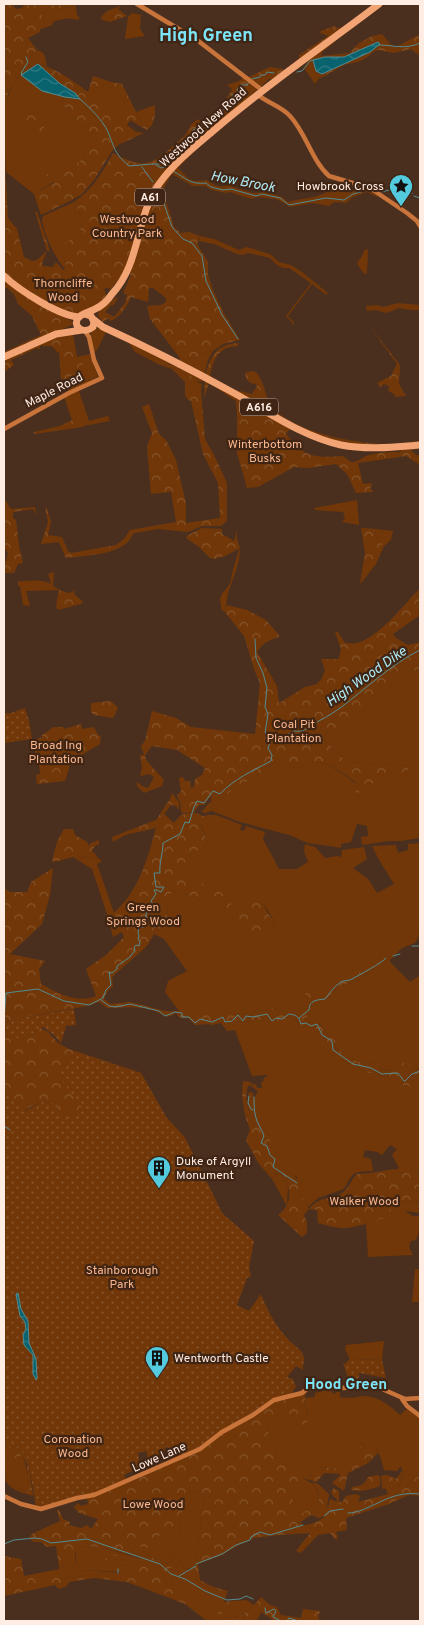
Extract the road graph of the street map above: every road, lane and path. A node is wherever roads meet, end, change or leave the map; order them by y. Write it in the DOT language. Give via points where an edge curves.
graph roads {
  1 [pos="137,4"];
  2 [pos="379,4"];
  3 [pos="260,92"];
  4 [pos="420,226"];
  5 [pos="4,276"];
  6 [pos="84,324"];
  7 [pos="4,357"];
  8 [pos="4,429"];
  9 [pos="420,445"];
  10 [pos="420,1398"];
  11 [pos="402,1399"];
  12 [pos="420,1416"];
  13 [pos="4,1496"];
  1 -- 3 [label="street" via="197,40 255,84"];
  2 -- 3 [label="highway, Westwood New Road / A61"];
  3 -- 4 [label="street" via="290,116 329,176 366,187"];
  3 -- 6 [label="highway, Westwood New Road / A61" via="187,153 158,184 143,214 127,273 113,294"];
  5 -- 6 [label="highway, A616" via="33,298"];
  6 -- 7 [label="highway"];
  6 -- 8 [label="street, Maple Road" via="102,378"];
  6 -- 9 [label="highway, A616" via="103,327 324,440 369,448"];
  10 -- 11 [label="street"];
  11 -- 12 [label="street"];
  11 -- 13 [label="street, Lowe Lane" via="368,1385 344,1388 310,1386 302,1393 274,1400 193,1452 94,1495 41,1509"];
}
